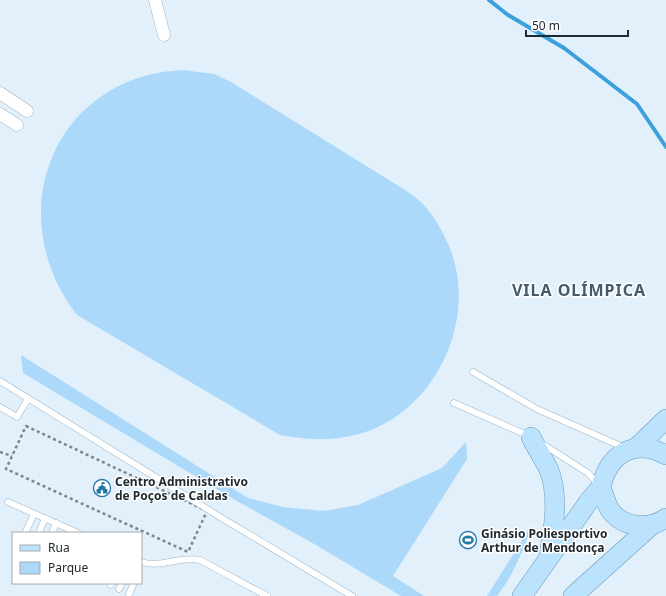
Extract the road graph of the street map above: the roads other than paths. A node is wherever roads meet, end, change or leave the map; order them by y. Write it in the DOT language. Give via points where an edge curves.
graph roads {
  1 [pos="155,0"];
  2 [pos="164,35"];
  3 [pos="0,93"];
  4 [pos="27,111"];
  5 [pos="0,114"];
  6 [pos="17,125"];
  7 [pos="473,372"];
  8 [pos="0,381"];
  9 [pos="28,399"];
  10 [pos="454,403"];
  11 [pos="0,407"];
  12 [pos="666,419"];
  13 [pos="530,437"];
  14 [pos="632,449"];
  15 [pos="666,455"];
  16 [pos="601,487"];
  17 [pos="8,502"];
  18 [pos="34,514"];
  19 [pos="45,518"];
  20 [pos="660,521"];
  21 [pos="56,523"];
  22 [pos="66,531"];
  23 [pos="25,532"];
  24 [pos="38,532"];
  25 [pos="52,532"];
  26 [pos="548,561"];
  27 [pos="142,563"];
  28 [pos="134,584"];
  29 [pos="129,594"];
  30 [pos="267,596"];
  31 [pos="352,596"];
  32 [pos="522,596"];
  33 [pos="573,596"];
  1 -- 2 [label="street"];
  3 -- 4 [label="street"];
  5 -- 6 [label="street"];
  7 -- 14 [label="lane" via="538,409"];
  8 -- 9 [label="lane"];
  9 -- 11 [label="lane" via="17,417"];
  9 -- 31 [label="lane"];
  10 -- 13 [label="lane"];
  12 -- 14 [label="main road"];
  13 -- 16 [label="lane" via="588,474"];
  13 -- 26 [label="main road" via="549,471 553,494 554,524"];
  14 -- 15 [label="main road" via="655,449"];
  14 -- 16 [label="main road" via="620,454 611,463"];
  16 -- 20 [label="main road" via="610,510 620,520 646,526"];
  16 -- 26 [label="main road"];
  17 -- 18 [label="lane"];
  18 -- 19 [label="lane"];
  18 -- 23 [label="lane"];
  19 -- 21 [label="lane"];
  19 -- 24 [label="lane"];
  20 -- 33 [label="main road"];
  21 -- 22 [label="lane"];
  21 -- 25 [label="lane"];
  26 -- 32 [label="main road"];
  27 -- 30 [label="lane" via="156,565 191,559 200,560"];
  28 -- 29 [label="lane"];
}
